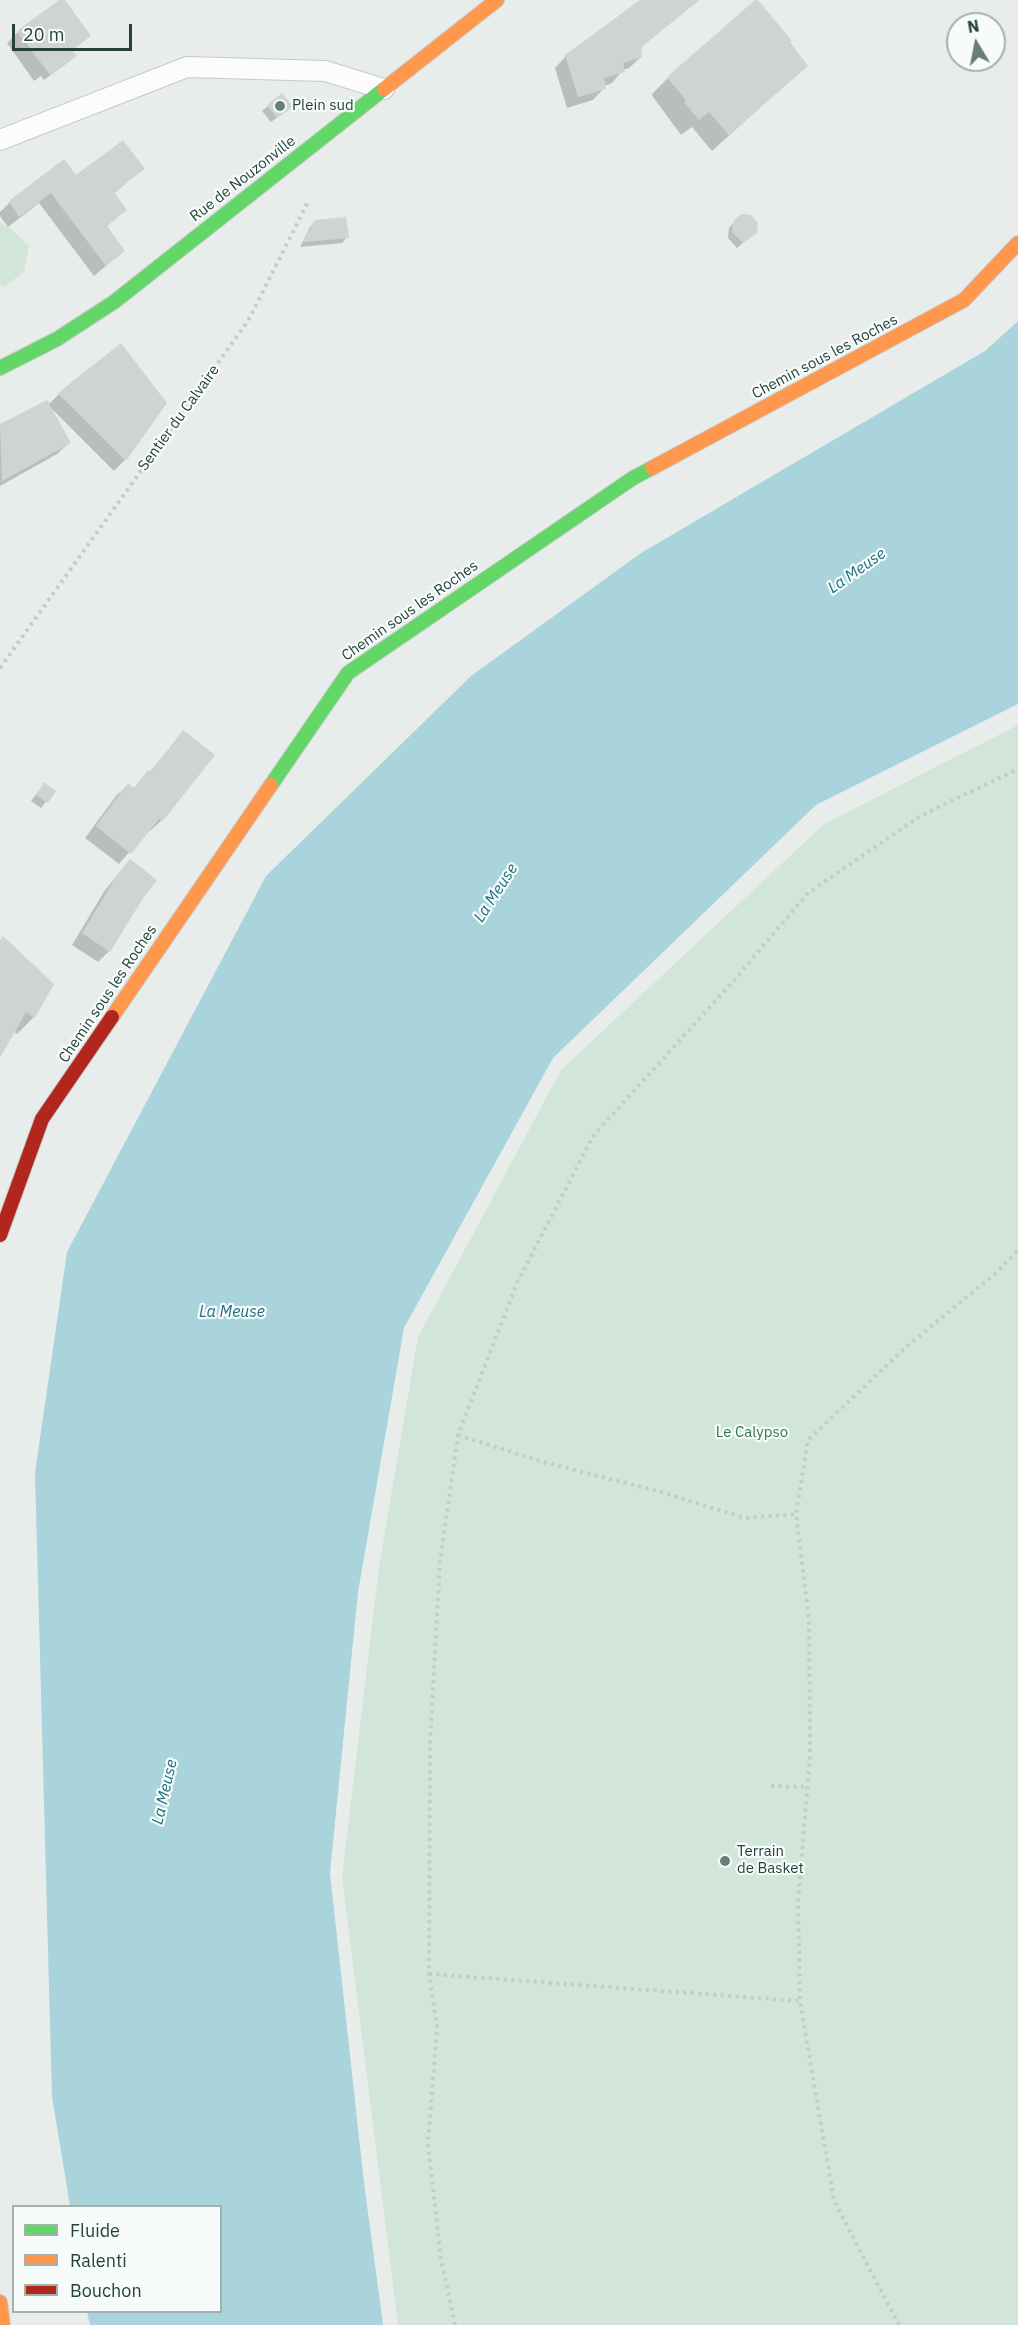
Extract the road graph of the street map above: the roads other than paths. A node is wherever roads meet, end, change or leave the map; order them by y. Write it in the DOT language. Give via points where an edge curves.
graph roads {
  1 [pos="497,0"];
  2 [pos="384,89"];
  3 [pos="0,140"];
  4 [pos="1018,243"];
  5 [pos="0,368"];
  6 [pos="0,1235"];
  7 [pos="0,2302"];
  8 [pos="3,2325"];
  1 -- 2 [label="street, Rue de Nouzonville"];
  2 -- 3 [label="lane" via="325,71 187,67"];
  2 -- 5 [label="street, Rue de Nouzonville" via="114,302 57,339"];
  4 -- 6 [label="street, Chemin sous les Roches" via="964,300 633,478 348,673 42,1119"];
  7 -- 8 [label="street"];
}
